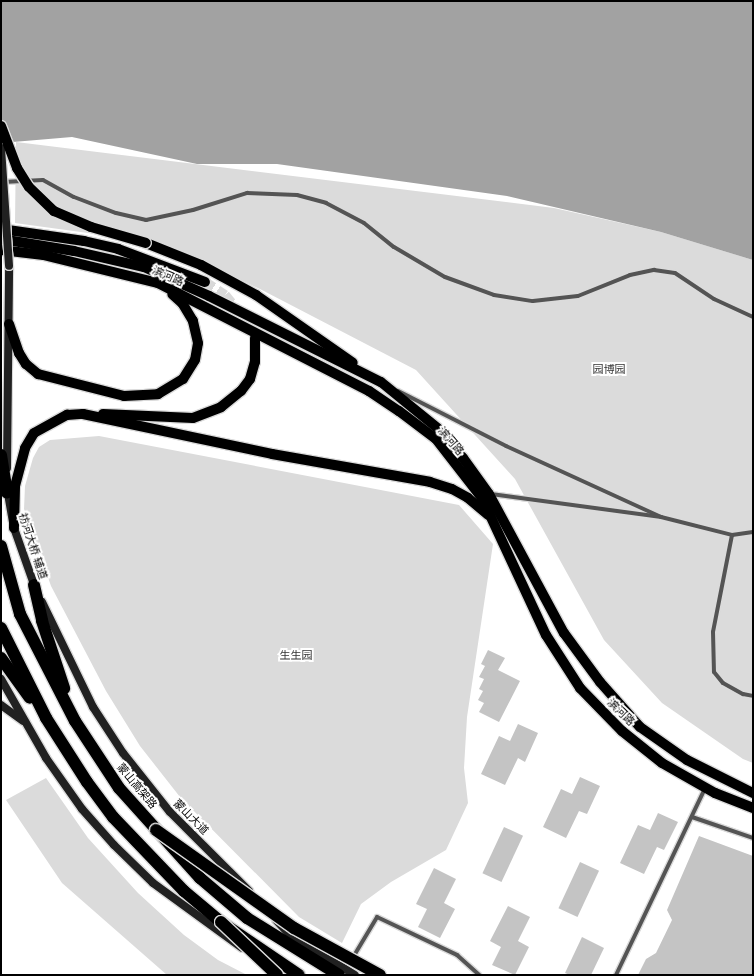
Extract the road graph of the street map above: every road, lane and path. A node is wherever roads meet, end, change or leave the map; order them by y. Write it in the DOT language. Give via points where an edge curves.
graph roads {
  1 [pos="1,126"];
  2 [pos="1,148"];
  3 [pos="1,183"];
  4 [pos="1,229"];
  5 [pos="1,239"];
  6 [pos="1,250"];
  7 [pos="205,282"];
  8 [pos="158,283"];
  9 [pos="753,317"];
  10 [pos="9,324"];
  11 [pos="255,338"];
  12 [pos="381,382"];
  13 [pos="83,414"];
  14 [pos="1,455"];
  15 [pos="7,493"];
  16 [pos="489,494"];
  17 [pos="661,517"];
  18 [pos="497,526"];
  19 [pos="14,528"];
  20 [pos="753,532"];
  21 [pos="732,535"];
  22 [pos="1,546"];
  23 [pos="34,585"];
  24 [pos="1,628"];
  25 [pos="56,634"];
  26 [pos="1,658"];
  27 [pos="1,679"];
  28 [pos="753,696"];
  29 [pos="1,705"];
  30 [pos="73,717"];
  31 [pos="46,718"];
  32 [pos="26,724"];
  33 [pos="705,788"];
  34 [pos="753,793"];
  35 [pos="753,808"];
  36 [pos="692,817"];
  37 [pos="156,830"];
  38 [pos="753,838"];
  39 [pos="221,922"];
  40 [pos="343,972"];
  41 [pos="277,975"];
  42 [pos="283,975"];
  43 [pos="299,975"];
  44 [pos="355,975"];
  45 [pos="380,975"];
  46 [pos="479,975"];
  47 [pos="616,975"];
  1 -- 12 [label="main road, bridge" via="17,168 29,187 54,211 91,227 146,243 201,265 256,295"];
  2 -- 10 [label="main road, 祊河大桥 辅道, bridge" via="9,266"];
  3 -- 9 [label="lane" via="43,180 74,197 146,220 193,210 248,193 297,195 326,203 364,223 394,247 445,278 494,295 533,301 578,296 630,276 654,270 675,273 714,298"];
  4 -- 7 [label="main road" via="84,241 118,249"];
  5 -- 12 [label="main road, 滨河路" via="74,251 144,267 209,296"];
  6 -- 8 [label="main road, 滨河路" via="44,255"];
  8 -- 10 [label="main road" via="182,303 193,320 198,344 195,360 183,379 158,394 124,396 38,374 26,364 19,353"];
  8 -- 18 [label="main road, 滨河路" via="370,391 399,411 436,439 482,498"];
  10 -- 15 [label="main road, 祊河大桥 辅道"];
  11 -- 13 [label="main road" via="255,362 250,379 241,391 221,407 193,418"];
  12 -- 16 [label="main road, 滨河路" via="441,431"];
  12 -- 17 [label="lane" via="506,446"];
  13 -- 18 [label="main road" via="272,454 430,482 452,489 468,498 482,508"];
  13 -- 19 [label="main road" via="67,415 34,433 25,448 15,486"];
  14 -- 15 [label="highway"];
  15 -- 19 [label="main road, 祊河大桥 辅道"];
  16 -- 17 [label="lane"];
  16 -- 34 [label="main road, 滨河路" via="564,634 600,682 640,727 687,760"];
  17 -- 21 [label="lane"];
  18 -- 33 [label="main road, 滨河路" via="546,635 580,688 622,730 662,763"];
  19 -- 23 [label="main road, 祊河大桥 辅道"];
  20 -- 21 [label="lane"];
  21 -- 28 [label="lane" via="714,632 714,672 723,684"];
  22 -- 30 [label="highway, 蒙山高架路" via="20,614"];
  23 -- 25 [label="main road, 祊河大桥 辅道"];
  23 -- 30 [label="highway" via="42,621"];
  24 -- 31 [label="highway"];
  25 -- 40 [label="main road, 蒙山大道" via="93,707 123,753 170,812 290,935"];
  26 -- 31 [label="highway"];
  27 -- 32 [label="main road"];
  29 -- 32 [label="main road"];
  30 -- 37 [label="highway, 蒙山高架路" via="119,788"];
  31 -- 39 [label="highway" via="87,782 114,817 184,891"];
  32 -- 42 [label="main road" via="46,758 82,809 114,845 153,883 212,928"];
  33 -- 35 [label="main road, 滨河路"];
  33 -- 36 [label="lane"];
  36 -- 38 [label="lane"];
  36 -- 47 [label="lane"];
  37 -- 40 [label="highway, 蒙山高架路, bridge" via="200,878 247,918"];
  37 -- 45 [label="highway, bridge" via="294,928"];
  39 -- 41 [label="highway, bridge"];
  39 -- 43 [label="highway, bridge"];
  40 -- 44 [label="main road, 蒙山大道"];
  40 -- 46 [label="lane" via="377,917 457,955"];
}
